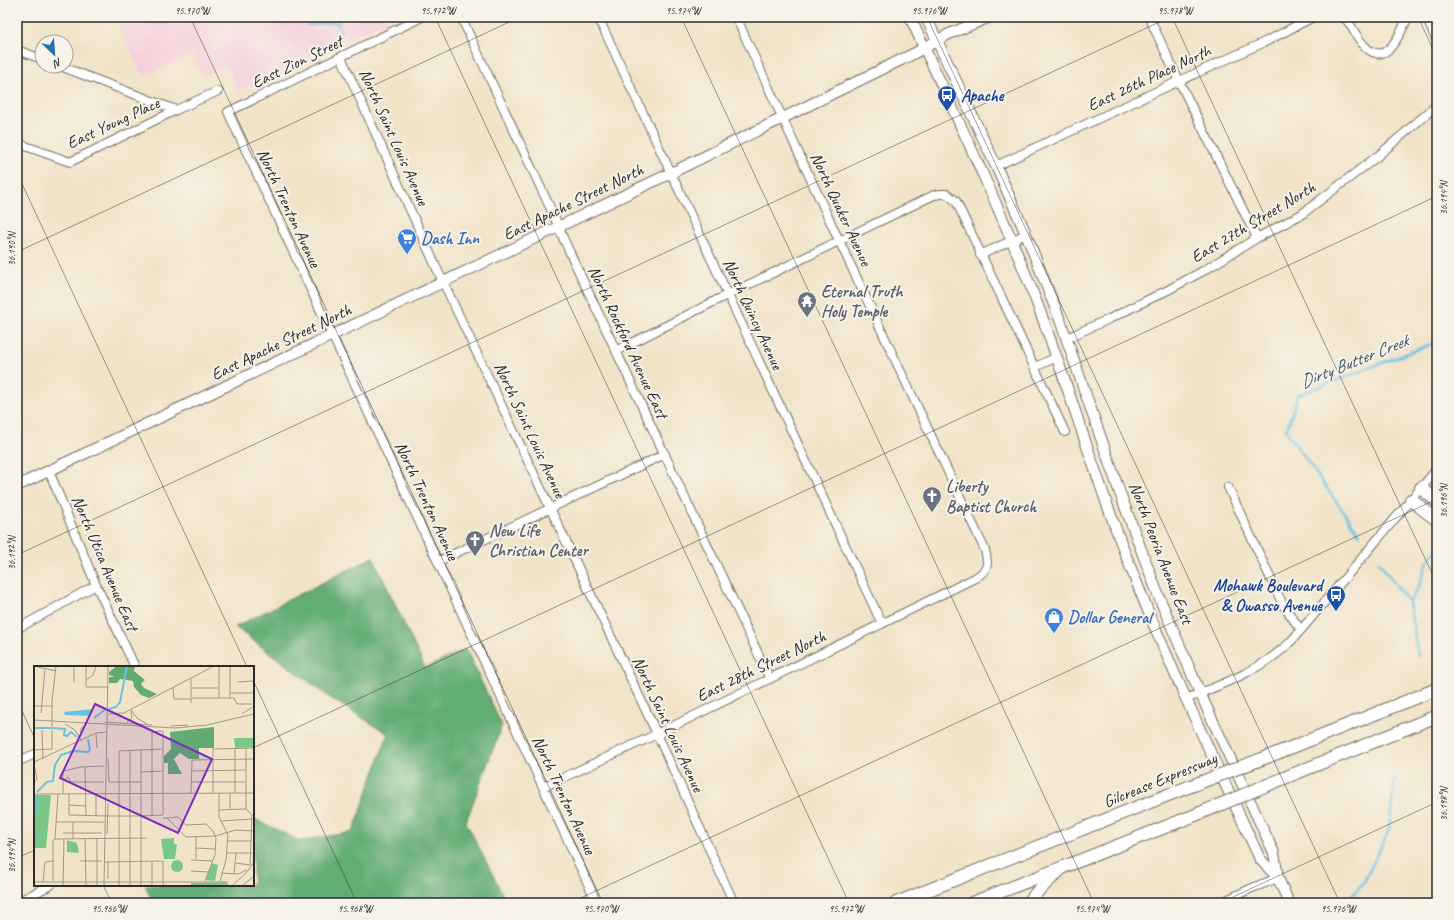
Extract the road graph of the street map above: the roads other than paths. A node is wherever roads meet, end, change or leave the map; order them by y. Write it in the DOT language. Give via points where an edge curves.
graph roads {
  1 [pos="422,17"];
  2 [pos="461,17"];
  3 [pos="598,17"];
  4 [pos="736,17"];
  5 [pos="910,17"];
  6 [pos="926,17"];
  7 [pos="990,17"];
  8 [pos="1149,17"];
  9 [pos="1313,17"];
  10 [pos="1344,17"];
  11 [pos="1408,17"];
  12 [pos="1426,17"];
  13 [pos="937,41"];
  14 [pos="1437,41"];
  15 [pos="924,48"];
  16 [pos="17,50"];
  17 [pos="34,56"];
  18 [pos="341,57"];
  19 [pos="74,71"];
  20 [pos="1178,81"];
  21 [pos="218,91"];
  22 [pos="1437,105"];
  23 [pos="176,110"];
  24 [pos="228,112"];
  25 [pos="783,117"];
  26 [pos="17,143"];
  27 [pos="996,166"];
  28 [pos="671,173"];
  29 [pos="558,227"];
  30 [pos="1026,234"];
  31 [pos="1257,238"];
  32 [pos="1012,240"];
  33 [pos="840,241"];
  34 [pos="980,255"];
  35 [pos="443,282"];
  36 [pos="728,295"];
  37 [pos="332,336"];
  38 [pos="1067,338"];
  39 [pos="616,351"];
  40 [pos="1057,357"];
  41 [pos="1035,367"];
  42 [pos="1065,432"];
  43 [pos="665,454"];
  44 [pos="1437,469"];
  45 [pos="50,471"];
  46 [pos="17,486"];
  47 [pos="1228,487"];
  48 [pos="1421,488"];
  49 [pos="1411,500"];
  50 [pos="1437,501"];
  51 [pos="549,508"];
  52 [pos="1437,520"];
  53 [pos="438,561"];
  54 [pos="987,567"];
  55 [pos="96,585"];
  56 [pos="882,624"];
  57 [pos="17,628"];
  58 [pos="1301,630"];
  59 [pos="135,666"];
  60 [pos="770,678"];
  61 [pos="1436,688"];
  62 [pos="1200,693"];
  63 [pos="1186,699"];
  64 [pos="1437,716"];
  65 [pos="657,734"];
  66 [pos="34,754"];
  67 [pos="17,762"];
  68 [pos="543,787"];
  69 [pos="1063,866"];
  70 [pos="1278,878"];
  71 [pos="49,886"];
  72 [pos="17,902"];
  73 [pos="597,903"];
  74 [pos="734,903"];
  75 [pos="896,903"];
  76 [pos="972,903"];
  77 [pos="1029,903"];
  78 [pos="1220,903"];
  79 [pos="1289,903"];
  1 -- 18 [label="street, East Zion Street"];
  2 -- 29 [label="street, North Rockford Avenue East"];
  3 -- 28 [label="street, North Quincy Avenue"];
  4 -- 25 [label="street, North Quaker Avenue"];
  5 -- 15 [label="main road, North Peoria Avenue East"];
  6 -- 13 [label="main road, North Peoria Avenue East"];
  7 -- 13 [label="main road, East Apache Street North"];
  8 -- 20 [label="street"];
  9 -- 20 [label="street, East 26th Place North"];
  10 -- 11 [label="street" via="1369,51 1382,54 1397,41"];
  12 -- 14 [label="street"];
  13 -- 15 [label="main road, East Apache Street North"];
  13 -- 27 [label="main road, North Peoria Avenue East"];
  15 -- 25 [label="main road, East Apache Street North"];
  15 -- 32 [label="main road, North Peoria Avenue East"];
  16 -- 17 [label="street"];
  18 -- 24 [label="street, East Zion Street"];
  18 -- 35 [label="street, North Saint Louis Avenue"];
  19 -- 23 [label="street"];
  20 -- 27 [label="street, East 26th Place North"];
  20 -- 31 [label="street"];
  21 -- 23 [label="street, East Young Place"];
  22 -- 31 [label="street, East 27th Street North" via="1379,155 1302,214"];
  23 -- 26 [label="street, East Young Place" via="70,162"];
  24 -- 37 [label="street, North Trenton Avenue"];
  25 -- 28 [label="main road, East Apache Street North"];
  25 -- 33 [label="street, North Quaker Avenue"];
  27 -- 30 [label="main road, North Peoria Avenue East"];
  28 -- 29 [label="main road, East Apache Street North"];
  28 -- 36 [label="street, North Quincy Avenue"];
  29 -- 35 [label="main road, East Apache Street North"];
  29 -- 39 [label="street, North Rockford Avenue East"];
  30 -- 32 [label="street"];
  30 -- 38 [label="main road, North Peoria Avenue East"];
  31 -- 38 [label="street, East 27th Street North" via="1168,290"];
  32 -- 34 [label="street"];
  32 -- 40 [label="main road, North Peoria Avenue East"];
  33 -- 34 [label="street" via="934,195 947,194 958,204"];
  33 -- 36 [label="street"];
  33 -- 54 [label="street, North Quaker Avenue" via="985,550"];
  34 -- 41 [label="street"];
  35 -- 37 [label="main road, East Apache Street North"];
  35 -- 51 [label="street, North Saint Louis Avenue"];
  36 -- 39 [label="street"];
  36 -- 56 [label="street, North Quincy Avenue"];
  37 -- 45 [label="main road, East Apache Street North"];
  37 -- 53 [label="street, North Trenton Avenue"];
  38 -- 62 [label="main road, North Peoria Avenue East" via="1120,496"];
  39 -- 43 [label="street, North Rockford Avenue East"];
  40 -- 41 [label="street"];
  40 -- 63 [label="main road, North Peoria Avenue East" via="1129,563"];
  41 -- 42 [label="street"];
  43 -- 51 [label="street"];
  43 -- 60 [label="street, North Rockford Avenue East"];
  44 -- 48 [label="street"];
  45 -- 46 [label="main road, East Apache Street North"];
  45 -- 55 [label="street, North Utica Avenue East"];
  47 -- 58 [label="street" via="1283,605"];
  48 -- 49 [label="street"];
  48 -- 50 [label="highway"];
  49 -- 52 [label="highway"];
  49 -- 58 [label="street"];
  51 -- 53 [label="street"];
  51 -- 65 [label="street, North Saint Louis Avenue"];
  53 -- 68 [label="street, North Trenton Avenue"];
  54 -- 56 [label="street, East 28th Street North" via="975,578"];
  55 -- 57 [label="street"];
  55 -- 59 [label="street, North Utica Avenue East"];
  56 -- 60 [label="street, East 28th Street North"];
  58 -- 62 [label="street" via="1286,646 1266,660"];
  60 -- 65 [label="street, East 28th Street North"];
  61 -- 75 [label="highway, Gilcrease Expressway, bridge"];
  62 -- 63 [label="street"];
  62 -- 70 [label="main road, North Peoria Avenue East" via="1274,853"];
  63 -- 70 [label="main road, North Peoria Avenue East" via="1260,859"];
  64 -- 69 [label="highway, bridge"];
  65 -- 68 [label="street, East 28th Street North"];
  65 -- 74 [label="street, North Saint Louis Avenue"];
  66 -- 67 [label="street"];
  68 -- 73 [label="street, North Trenton Avenue"];
  69 -- 76 [label="highway"];
  69 -- 77 [label="highway"];
  70 -- 78 [label="street"];
  70 -- 79 [label="main road, North Peoria Avenue East"];
  71 -- 72 [label="street"];
}
